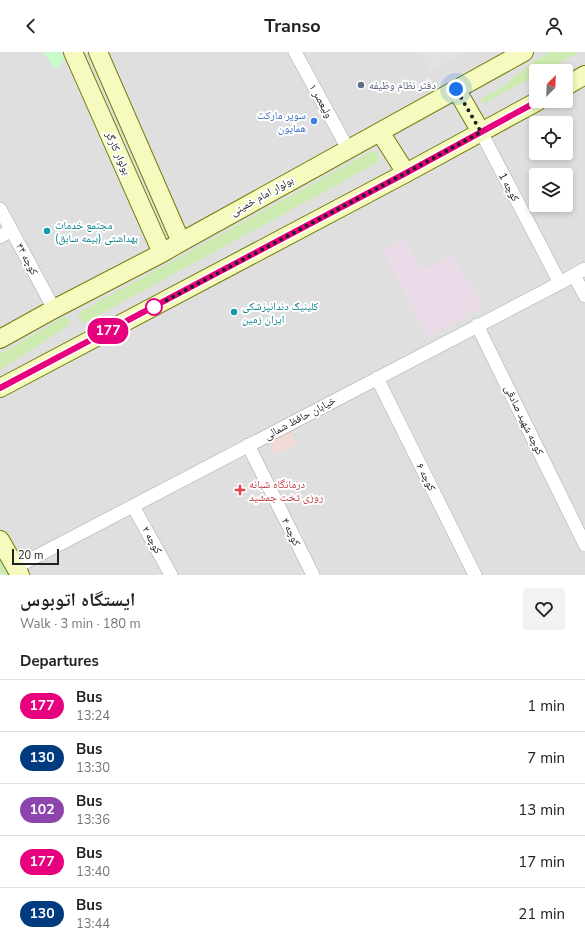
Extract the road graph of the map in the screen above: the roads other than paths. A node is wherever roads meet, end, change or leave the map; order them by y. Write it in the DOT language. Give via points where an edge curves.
graph roads {
  1 [pos="73,52"];
  2 [pos="98,52"];
  3 [pos="294,52"];
  4 [pos="524,52"];
  5 [pos="585,75"];
  6 [pos="573,82"];
  7 [pos="456,89"];
  8 [pos="529,106"];
  9 [pos="380,132"];
  10 [pos="481,132"];
  11 [pos="348,149"];
  12 [pos="406,173"];
  13 [pos="0,209"];
  14 [pos="6,233"];
  15 [pos="181,242"];
  16 [pos="162,253"];
  17 [pos="580,272"];
  18 [pos="560,283"];
  19 [pos="585,296"];
  20 [pos="54,309"];
  21 [pos="477,325"];
  22 [pos="0,339"];
  23 [pos="377,378"];
  24 [pos="0,388"];
  25 [pos="248,445"];
  26 [pos="133,506"];
  27 [pos="0,540"];
  28 [pos="585,545"];
  29 [pos="18,571"];
  30 [pos="171,575"];
  31 [pos="313,575"];
  32 [pos="475,575"];
  1 -- 16 [label="main road, بولوار کارگر"];
  2 -- 15 [label="main road, بولوار کارگر"];
  3 -- 11 [label="street, ولیعصر ۱"];
  4 -- 7 [label="main road, بولوار امام خمینی"];
  5 -- 6 [label="main road"];
  7 -- 9 [label="main road, بولوار امام خمینی"];
  7 -- 10 [label="main road"];
  8 -- 10 [label="main road"];
  9 -- 11 [label="main road, بولوار امام خمینی"];
  9 -- 12 [label="main road"];
  10 -- 12 [label="main road"];
  10 -- 18 [label="street, کوچه 1"];
  11 -- 15 [label="main road, بولوار امام خمینی"];
  12 -- 24 [label="main road"];
  13 -- 14 [label="street, کوچه ۴۴"];
  14 -- 20 [label="street, کوچه ۴۴"];
  15 -- 16 [label="main road, بولوار امام خمینی"];
  16 -- 20 [label="main road, بولوار امام خمینی"];
  17 -- 18 [label="street, خیابان حافظ شمالی"];
  17 -- 19 [label="street"];
  18 -- 21 [label="street, خیابان حافظ شمالی"];
  20 -- 22 [label="main road, بولوار امام خمینی"];
  21 -- 23 [label="street, خیابان حافظ شمالی"];
  21 -- 28 [label="street, کوچه شهید صادقی"];
  23 -- 25 [label="street, خیابان حافظ شمالی"];
  23 -- 32 [label="street, کوچه ۶"];
  25 -- 26 [label="street, خیابان حافظ شمالی"];
  25 -- 31 [label="street, کوچه ۴"];
  26 -- 29 [label="street, خیابان حافظ شمالی"];
  26 -- 30 [label="street, کوچه ۲"];
  27 -- 29 [label="main road"];
}
